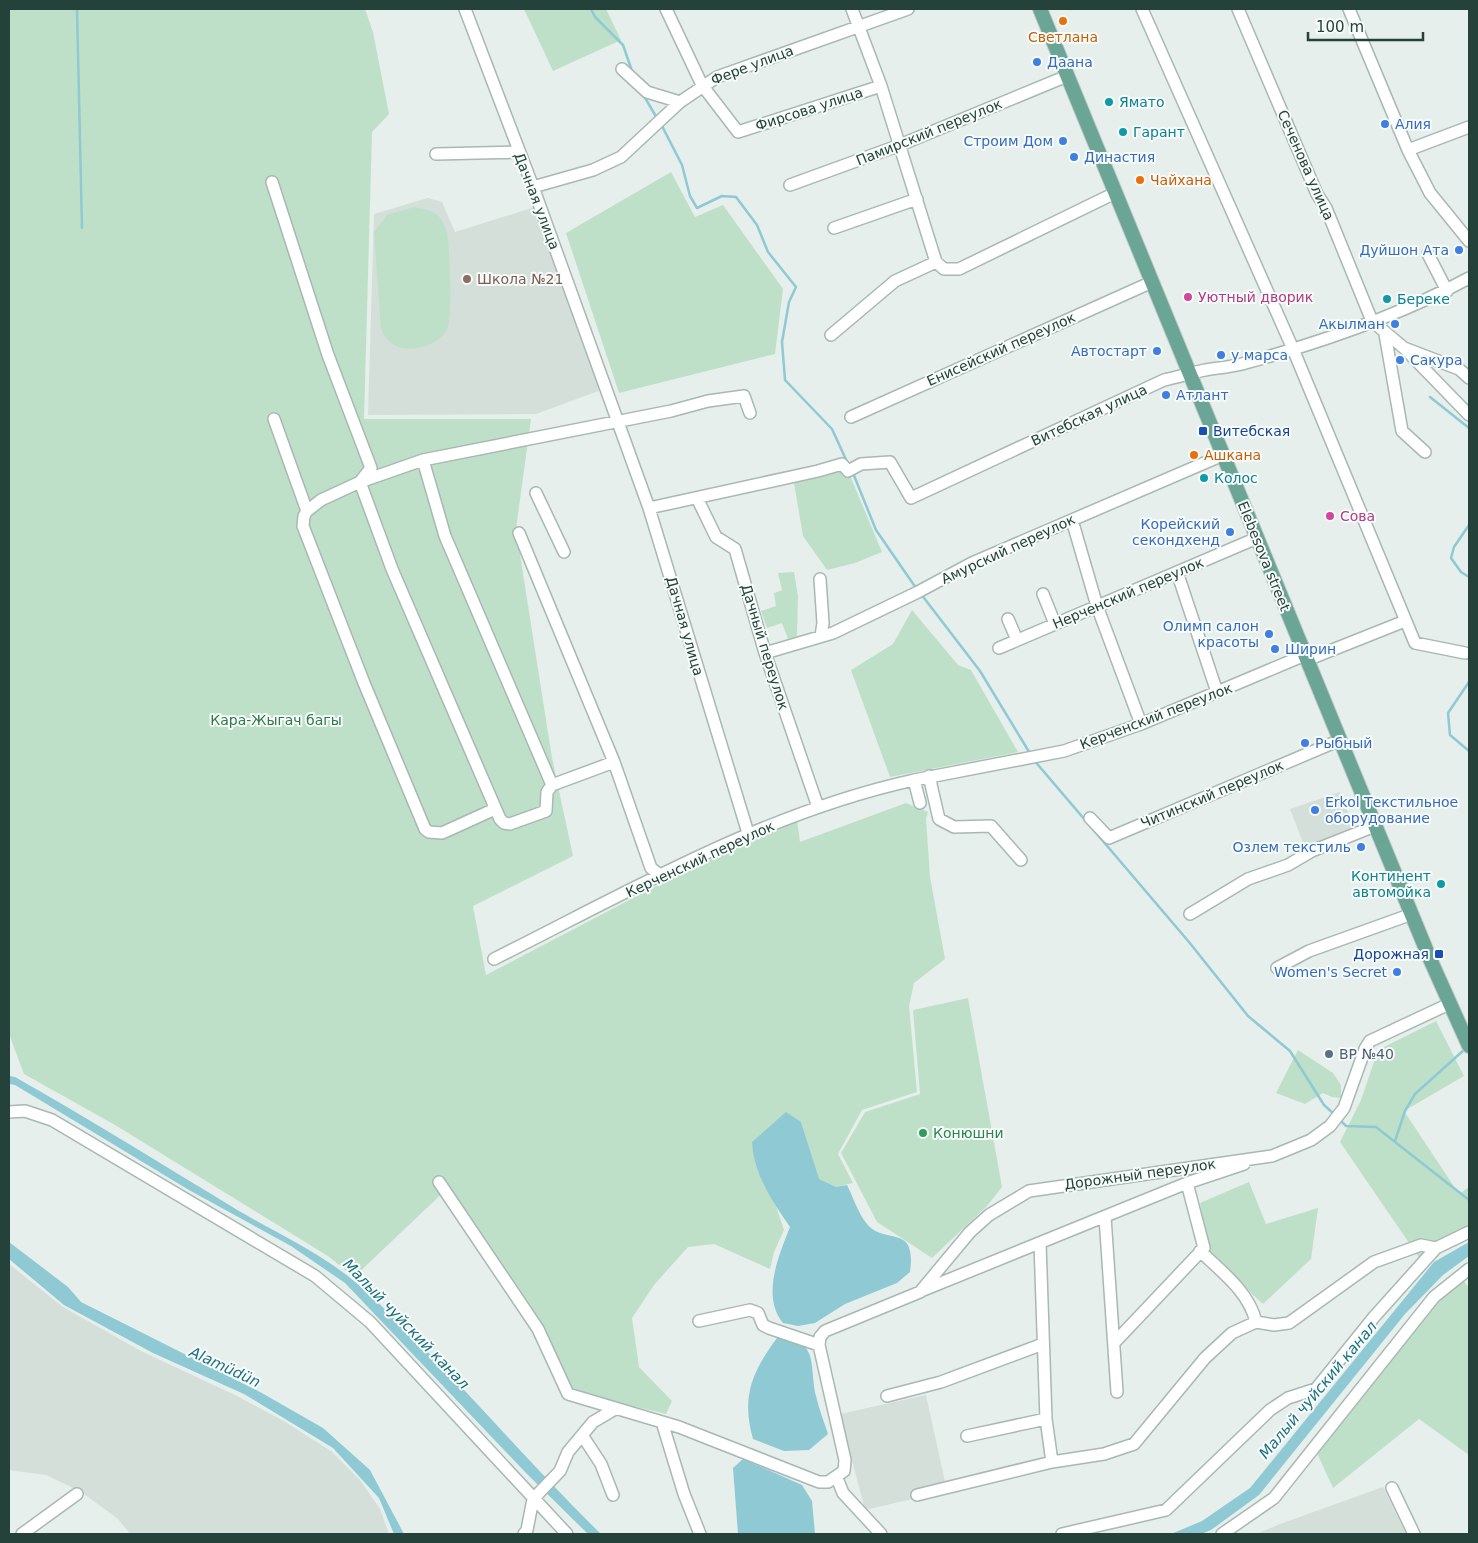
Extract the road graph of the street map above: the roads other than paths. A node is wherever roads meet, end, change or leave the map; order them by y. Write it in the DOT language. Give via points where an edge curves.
graph roads {
  1 [pos="465,9"];
  2 [pos="666,9"];
  3 [pos="852,9"];
  4 [pos="908,9"];
  5 [pos="1040,9"];
  6 [pos="1142,9"];
  7 [pos="1238,9"];
  8 [pos="1349,9"];
  9 [pos="859,26"];
  10 [pos="622,69"];
  11 [pos="1067,76"];
  12 [pos="702,85"];
  13 [pos="881,86"];
  14 [pos="680,102"];
  15 [pos="1469,127"];
  16 [pos="900,145"];
  17 [pos="1408,150"];
  18 [pos="518,152"];
  19 [pos="436,154"];
  20 [pos="272,182"];
  21 [pos="790,185"];
  22 [pos="533,188"];
  23 [pos="1115,193"];
  24 [pos="917,199"];
  25 [pos="834,228"];
  26 [pos="1469,241"];
  27 [pos="1428,254"];
  28 [pos="940,265"];
  29 [pos="1469,278"];
  30 [pos="1152,282"];
  31 [pos="1447,290"];
  32 [pos="1372,321"];
  33 [pos="1385,334"];
  34 [pos="831,335"];
  35 [pos="1404,348"];
  36 [pos="1293,349"];
  37 [pos="1189,373"];
  38 [pos="1469,378"];
  39 [pos="750,413"];
  40 [pos="1469,415"];
  41 [pos="851,417"];
  42 [pos="274,419"];
  43 [pos="618,421"];
  44 [pos="1426,452"];
  45 [pos="1223,455"];
  46 [pos="423,460"];
  47 [pos="360,482"];
  48 [pos="536,493"];
  49 [pos="697,498"];
  50 [pos="649,508"];
  51 [pos="307,511"];
  52 [pos="1072,520"];
  53 [pos="519,533"];
  54 [pos="1257,538"];
  55 [pos="564,552"];
  56 [pos="1177,572"];
  57 [pos="820,579"];
  58 [pos="1043,594"];
  59 [pos="1097,606"];
  60 [pos="1008,619"];
  61 [pos="1404,621"];
  62 [pos="1055,624"];
  63 [pos="821,636"];
  64 [pos="1017,640"];
  65 [pos="999,648"];
  66 [pos="765,653"];
  67 [pos="1465,653"];
  68 [pos="1306,658"];
  69 [pos="1217,692"];
  70 [pos="1141,724"];
  71 [pos="1340,740"];
  72 [pos="614,762"];
  73 [pos="929,776"];
  74 [pos="914,780"];
  75 [pos="552,785"];
  76 [pos="920,803"];
  77 [pos="818,807"];
  78 [pos="495,810"];
  79 [pos="1090,818"];
  80 [pos="1375,826"];
  81 [pos="748,833"];
  82 [pos="1021,860"];
  83 [pos="661,876"];
  84 [pos="1190,914"];
  85 [pos="1412,914"];
  86 [pos="494,959"];
  87 [pos="1277,968"];
  88 [pos="1449,1004"];
  89 [pos="1469,1046"];
  90 [pos="9,1112"];
  91 [pos="1272,1156"];
  92 [pos="439,1182"];
  93 [pos="1187,1183"];
  94 [pos="1105,1217"];
  95 [pos="1469,1232"];
  96 [pos="1040,1243"];
  97 [pos="1436,1248"];
  98 [pos="1200,1251"];
  99 [pos="1469,1269"];
  100 [pos="920,1292"];
  101 [pos="699,1321"];
  102 [pos="1256,1322"];
  103 [pos="1115,1342"];
  104 [pos="1043,1344"];
  105 [pos="819,1345"];
  106 [pos="1117,1392"];
  107 [pos="887,1396"];
  108 [pos="615,1409"];
  109 [pos="1046,1419"];
  110 [pos="662,1422"];
  111 [pos="582,1435"];
  112 [pos="967,1436"];
  113 [pos="1052,1462"];
  114 [pos="837,1478"];
  115 [pos="1392,1488"];
  116 [pos="77,1494"];
  117 [pos="613,1495"];
  118 [pos="917,1495"];
  119 [pos="536,1496"];
  120 [pos="22,1534"];
  121 [pos="524,1534"];
  122 [pos="567,1534"];
  123 [pos="700,1534"];
  124 [pos="881,1534"];
  125 [pos="1062,1534"];
  126 [pos="1222,1534"];
  127 [pos="1414,1534"];
  1 -- 18 [label="street, Дачная улица"];
  2 -- 12 [label="street"];
  3 -- 9 [label="street, Фирсова улица"];
  4 -- 9 [label="street, Фере улица"];
  5 -- 11 [label="main road, Elebesova street"];
  6 -- 36 [label="street"];
  7 -- 32 [label="street, Сеченова улица"];
  8 -- 17 [label="street"];
  9 -- 12 [label="street, Фере улица"];
  9 -- 13 [label="street, Фирсова улица"];
  10 -- 14 [label="street" via="647,92"];
  11 -- 16 [label="street, Памирский переулок"];
  11 -- 23 [label="main road, Elebesova street"];
  12 -- 13 [label="street, Фирсова улица" via="738,132"];
  12 -- 14 [label="street, Фере улица"];
  13 -- 16 [label="street, Фирсова улица"];
  14 -- 22 [label="street, Фере улица" via="621,157 593,170"];
  15 -- 17 [label="street"];
  16 -- 21 [label="street, Памирский переулок"];
  16 -- 24 [label="street, Фирсова улица"];
  17 -- 26 [label="street" via="1430,192"];
  18 -- 19 [label="street"];
  18 -- 22 [label="street, Дачная улица"];
  20 -- 47 [label="street" via="328,355 371,468"];
  22 -- 43 [label="street, Дачная улица"];
  23 -- 28 [label="street" via="959,269"];
  23 -- 30 [label="main road, Elebesova street"];
  24 -- 25 [label="street"];
  24 -- 28 [label="street, Фирсова улица"];
  27 -- 31 [label="street"];
  28 -- 34 [label="street" via="895,281"];
  29 -- 31 [label="street, Витебская улица"];
  30 -- 37 [label="main road, Elebesova street"];
  30 -- 41 [label="street, Енисейский переулок"];
  31 -- 32 [label="street, Витебская улица"];
  32 -- 33 [label="street"];
  32 -- 36 [label="street, Витебская улица"];
  33 -- 35 [label="street"];
  33 -- 44 [label="street" via="1402,431"];
  35 -- 38 [label="street" via="1459,369"];
  35 -- 40 [label="street"];
  36 -- 37 [label="street, Витебская улица" via="1239,365"];
  36 -- 61 [label="street"];
  37 -- 45 [label="main road, Elebesova street"];
  37 -- 49 [label="street, Витебская улица" via="1164,380 911,498 890,462 861,464 848,471 842,464"];
  39 -- 43 [label="street" via="744,396"];
  42 -- 51 [label="street"];
  43 -- 46 [label="street"];
  43 -- 50 [label="street, Дачная улица"];
  45 -- 52 [label="street, Амурский переулок"];
  45 -- 54 [label="main road, Elebesova street"];
  46 -- 47 [label="street"];
  46 -- 75 [label="street" via="445,536"];
  47 -- 51 [label="street" via="321,500"];
  47 -- 78 [label="street" via="392,570"];
  48 -- 55 [label="street"];
  49 -- 50 [label="street"];
  49 -- 66 [label="street, Дачный переулок" via="716,537 735,549"];
  50 -- 81 [label="street, Дачная улица"];
  51 -- 78 [label="street" via="303,526 364,683 427,831 442,833"];
  52 -- 59 [label="street"];
  52 -- 63 [label="street, Амурский переулок" via="972,563 877,613"];
  53 -- 72 [label="street"];
  54 -- 56 [label="street, Нерченский переулок"];
  54 -- 68 [label="main road, Elebesova street"];
  56 -- 59 [label="street, Нерченский переулок"];
  56 -- 69 [label="street"];
  57 -- 63 [label="street"];
  58 -- 62 [label="street"];
  59 -- 62 [label="street, Нерченский переулок"];
  59 -- 70 [label="street"];
  60 -- 64 [label="street"];
  61 -- 67 [label="street" via="1415,643"];
  61 -- 68 [label="street, Керченский переулок"];
  62 -- 64 [label="street, Нерченский переулок"];
  63 -- 66 [label="street, Амурский переулок"];
  64 -- 65 [label="street, Нерченский переулок"];
  66 -- 77 [label="street, Дачный переулок"];
  68 -- 69 [label="street, Керченский переулок"];
  68 -- 71 [label="main road, Elebesova street"];
  69 -- 70 [label="street, Керченский переулок"];
  70 -- 73 [label="street, Керченский переулок" via="1064,751"];
  71 -- 79 [label="street, Читинский переулок" via="1109,838"];
  71 -- 80 [label="main road, Elebesova street"];
  72 -- 75 [label="street"];
  72 -- 83 [label="street" via="651,868"];
  73 -- 74 [label="street, Керченский переулок"];
  73 -- 82 [label="street" via="939,819 954,827 991,826"];
  74 -- 76 [label="street"];
  74 -- 77 [label="street, Керченский переулок" via="863,791"];
  75 -- 78 [label="street" via="547,792 547,809 532,818 505,824"];
  77 -- 81 [label="street, Керченский переулок"];
  80 -- 84 [label="street" via="1248,879"];
  80 -- 85 [label="main road, Elebesova street"];
  81 -- 83 [label="street, Керченский переулок"];
  83 -- 86 [label="street, Керченский переулок"];
  85 -- 87 [label="street" via="1309,952"];
  85 -- 88 [label="main road, Elebesova street"];
  88 -- 89 [label="main road, Elebesova street"];
  88 -- 91 [label="street, Дорожный переулок" via="1370,1041 1344,1108 1330,1126 1311,1140"];
  90 -- 119 [label="street" via="25,1111 52,1120 315,1276 370,1322"];
  91 -- 93 [label="street"];
  91 -- 100 [label="street, Дорожный переулок" via="1029,1191 989,1215 970,1232"];
  92 -- 108 [label="street" via="538,1329 568,1394"];
  93 -- 94 [label="street"];
  93 -- 98 [label="street" via="1204,1248"];
  94 -- 96 [label="street"];
  94 -- 103 [label="street"];
  95 -- 97 [label="street"];
  96 -- 100 [label="street"];
  96 -- 104 [label="street"];
  97 -- 102 [label="street" via="1422,1245 1374,1262 1288,1322 1274,1326"];
  97 -- 125 [label="street" via="1316,1389 1288,1398 1270,1410 1166,1510"];
  98 -- 102 [label="street" via="1234,1284 1252,1307"];
  98 -- 103 [label="street"];
  99 -- 126 [label="street" via="1434,1297 1274,1498"];
  100 -- 105 [label="street, Дорожный переулок" via="824,1331"];
  101 -- 105 [label="street" via="750,1310 758,1312 763,1325"];
  102 -- 113 [label="street" via="1232,1333 1206,1358 1134,1444 1104,1454"];
  103 -- 106 [label="street"];
  104 -- 107 [label="street" via="941,1382"];
  104 -- 109 [label="street"];
  105 -- 114 [label="street" via="845,1460 844,1472"];
  108 -- 110 [label="street"];
  108 -- 111 [label="street" via="593,1422"];
  109 -- 112 [label="street"];
  109 -- 113 [label="street"];
  110 -- 114 [label="street" via="819,1482"];
  110 -- 123 [label="street"];
  111 -- 117 [label="street" via="601,1464"];
  111 -- 119 [label="street" via="555,1475"];
  113 -- 118 [label="street"];
  114 -- 124 [label="street" via="843,1493"];
  115 -- 127 [label="street"];
  116 -- 120 [label="street"];
  119 -- 121 [label="street"];
  119 -- 122 [label="street"];
}
